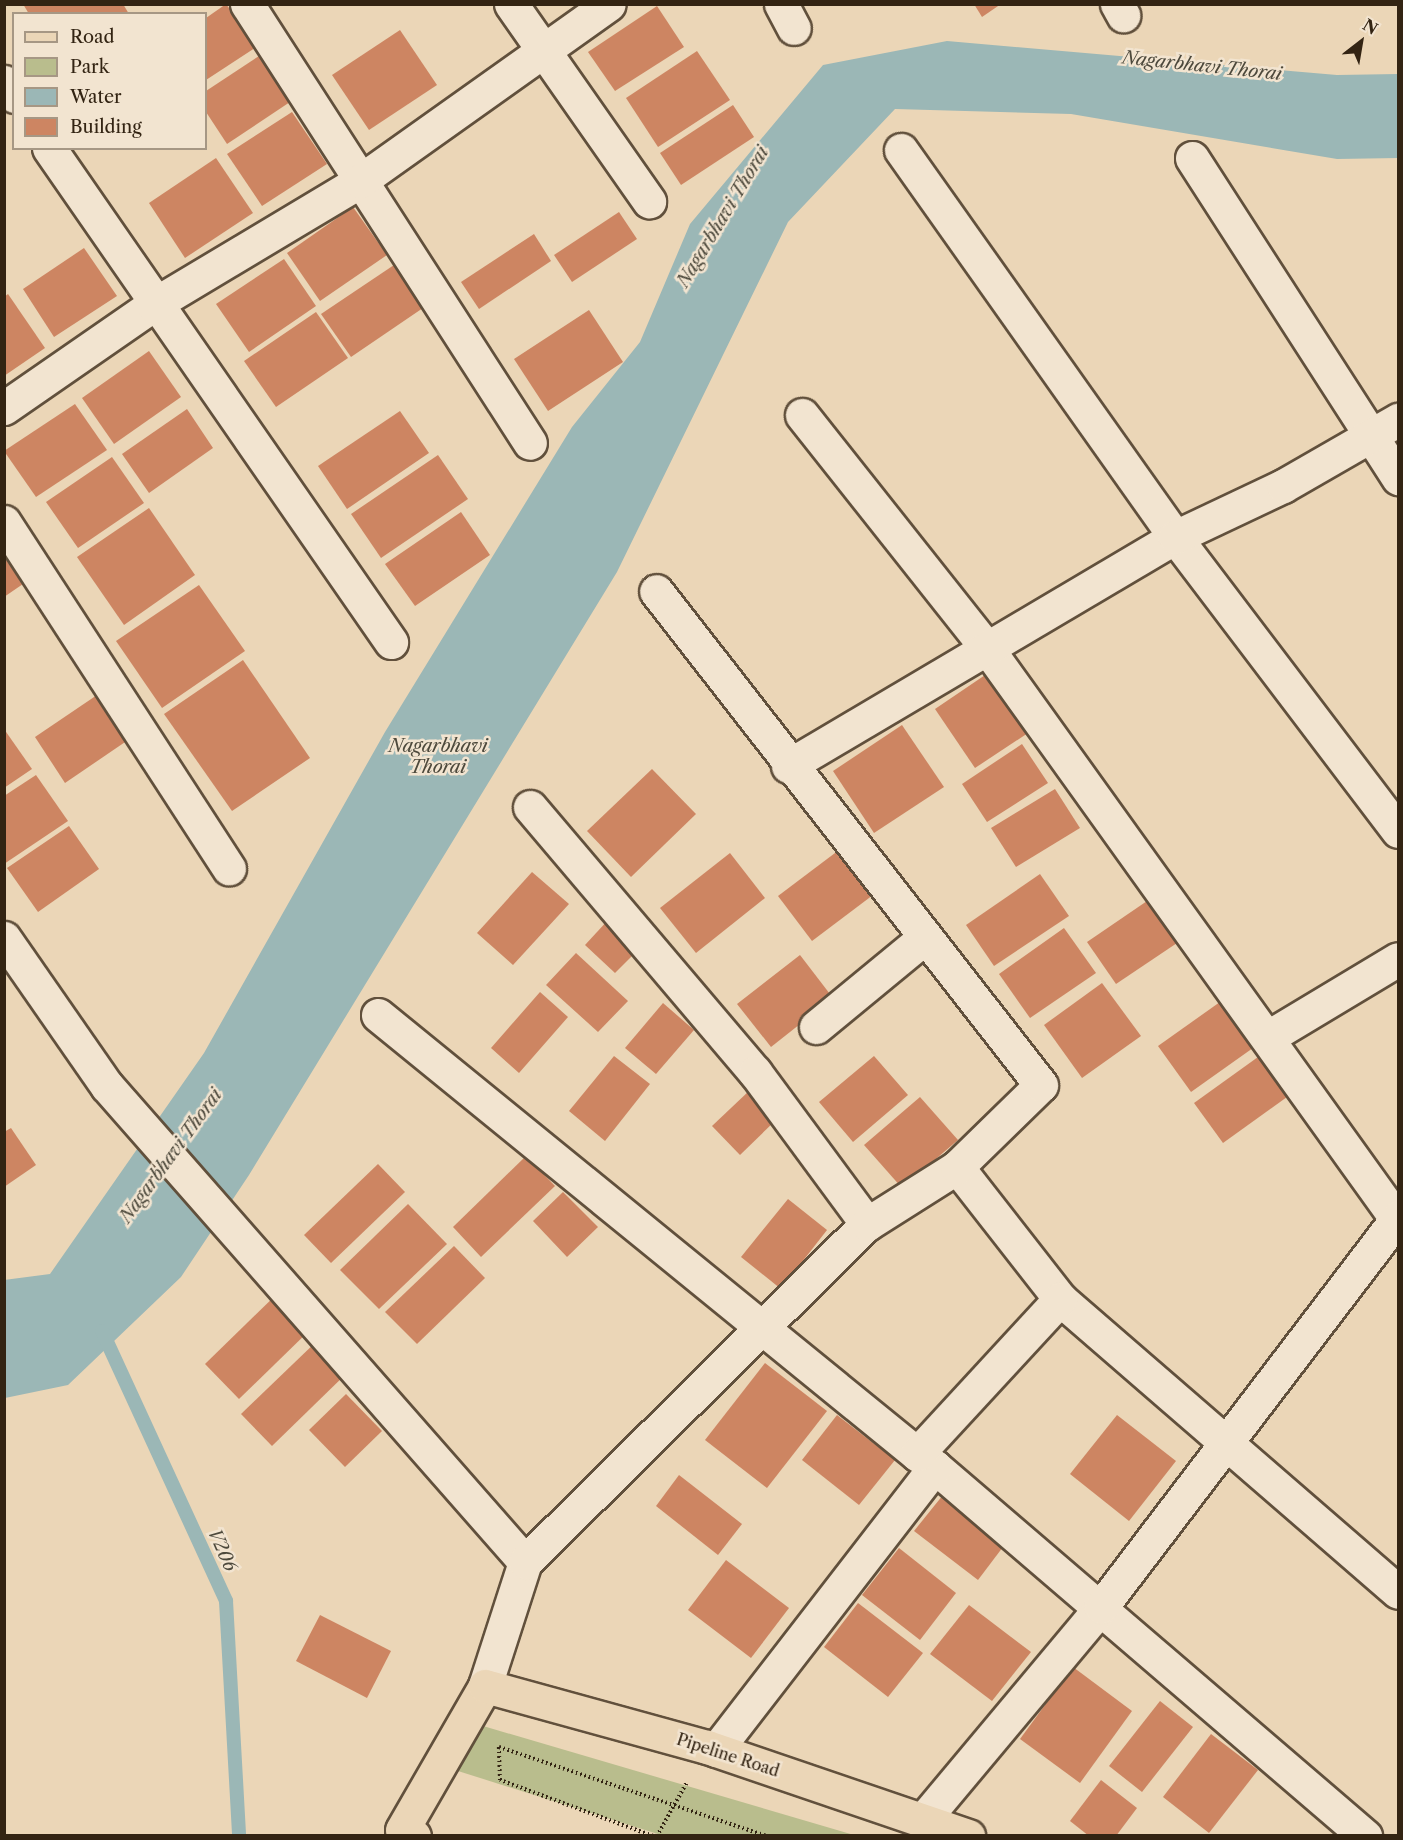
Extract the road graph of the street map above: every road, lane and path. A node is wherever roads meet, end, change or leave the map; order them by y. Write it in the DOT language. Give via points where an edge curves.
graph roads {
  1 [pos="247,4"];
  2 [pos="510,4"];
  3 [pos="609,4"];
  4 [pos="541,50"];
  5 [pos="50,150"];
  6 [pos="901,150"];
  7 [pos="1192,158"];
  8 [pos="360,181"];
  9 [pos="649,201"];
  10 [pos="153,305"];
  11 [pos="4,408"];
  12 [pos="802,415"];
  13 [pos="1398,420"];
  14 [pos="1369,437"];
  15 [pos="530,442"];
  16 [pos="1398,478"];
  17 [pos="4,522"];
  18 [pos="1175,537"];
  19 [pos="656,591"];
  20 [pos="391,642"];
  21 [pos="987,648"];
  22 [pos="788,766"];
  23 [pos="530,807"];
  24 [pos="1398,831"];
  25 [pos="229,868"];
  26 [pos="4,938"];
  27 [pos="924,938"];
  28 [pos="1398,959"];
  29 [pos="378,1015"];
  30 [pos="816,1027"];
  31 [pos="1270,1036"];
  32 [pos="957,1167"];
  33 [pos="1398,1219"];
  34 [pos="867,1224"];
  35 [pos="1060,1299"];
  36 [pos="760,1326"];
  37 [pos="1223,1445"];
  38 [pos="926,1460"];
  39 [pos="525,1562"];
  40 [pos="1398,1592"];
  41 [pos="1101,1607"];
  42 [pos="485,1686"];
  43 [pos="716,1750"];
  44 [pos="674,1805"];
  45 [pos="923,1820"];
  46 [pos="405,1834"];
  47 [pos="653,1836"];
  48 [pos="657,1836"];
  49 [pos="767,1836"];
  50 [pos="968,1836"];
  51 [pos="1365,1836"];
  1 -- 8 [label="street"];
  2 -- 4 [label="street"];
  3 -- 4 [label="street"];
  4 -- 8 [label="street"];
  4 -- 9 [label="street"];
  5 -- 10 [label="street"];
  6 -- 18 [label="street"];
  7 -- 14 [label="street"];
  8 -- 10 [label="street"];
  8 -- 15 [label="street"];
  10 -- 11 [label="street"];
  10 -- 20 [label="street"];
  12 -- 21 [label="street"];
  13 -- 14 [label="street"];
  14 -- 16 [label="street"];
  14 -- 18 [label="street"];
  17 -- 25 [label="street"];
  18 -- 21 [label="street"];
  18 -- 24 [label="street"];
  19 -- 22 [label="street"];
  21 -- 22 [label="street"];
  21 -- 31 [label="street"];
  22 -- 27 [label="street"];
  23 -- 34 [label="street" via="755,1072"];
  26 -- 39 [label="street" via="107,1086"];
  27 -- 30 [label="street"];
  27 -- 32 [label="street" via="1041,1085"];
  28 -- 31 [label="street"];
  29 -- 36 [label="street"];
  31 -- 33 [label="street"];
  32 -- 34 [label="street"];
  32 -- 35 [label="street"];
  33 -- 37 [label="street"];
  34 -- 36 [label="street"];
  35 -- 37 [label="street"];
  35 -- 38 [label="street"];
  36 -- 38 [label="street"];
  36 -- 39 [label="street"];
  37 -- 40 [label="street"];
  37 -- 41 [label="street"];
  38 -- 41 [label="street"];
  38 -- 43 [label="street"];
  39 -- 42 [label="street"];
  41 -- 45 [label="street"];
  41 -- 51 [label="street"];
  42 -- 43 [label="main road, Pipeline Road"];
  42 -- 46 [label="main road"];
  43 -- 45 [label="main road, Pipeline Road"];
  44 -- 47 [label="path" via="499,1747 500,1780"];
  44 -- 48 [label="path"];
  44 -- 49 [label="path"];
  45 -- 50 [label="main road, Pipeline Road"];
}
